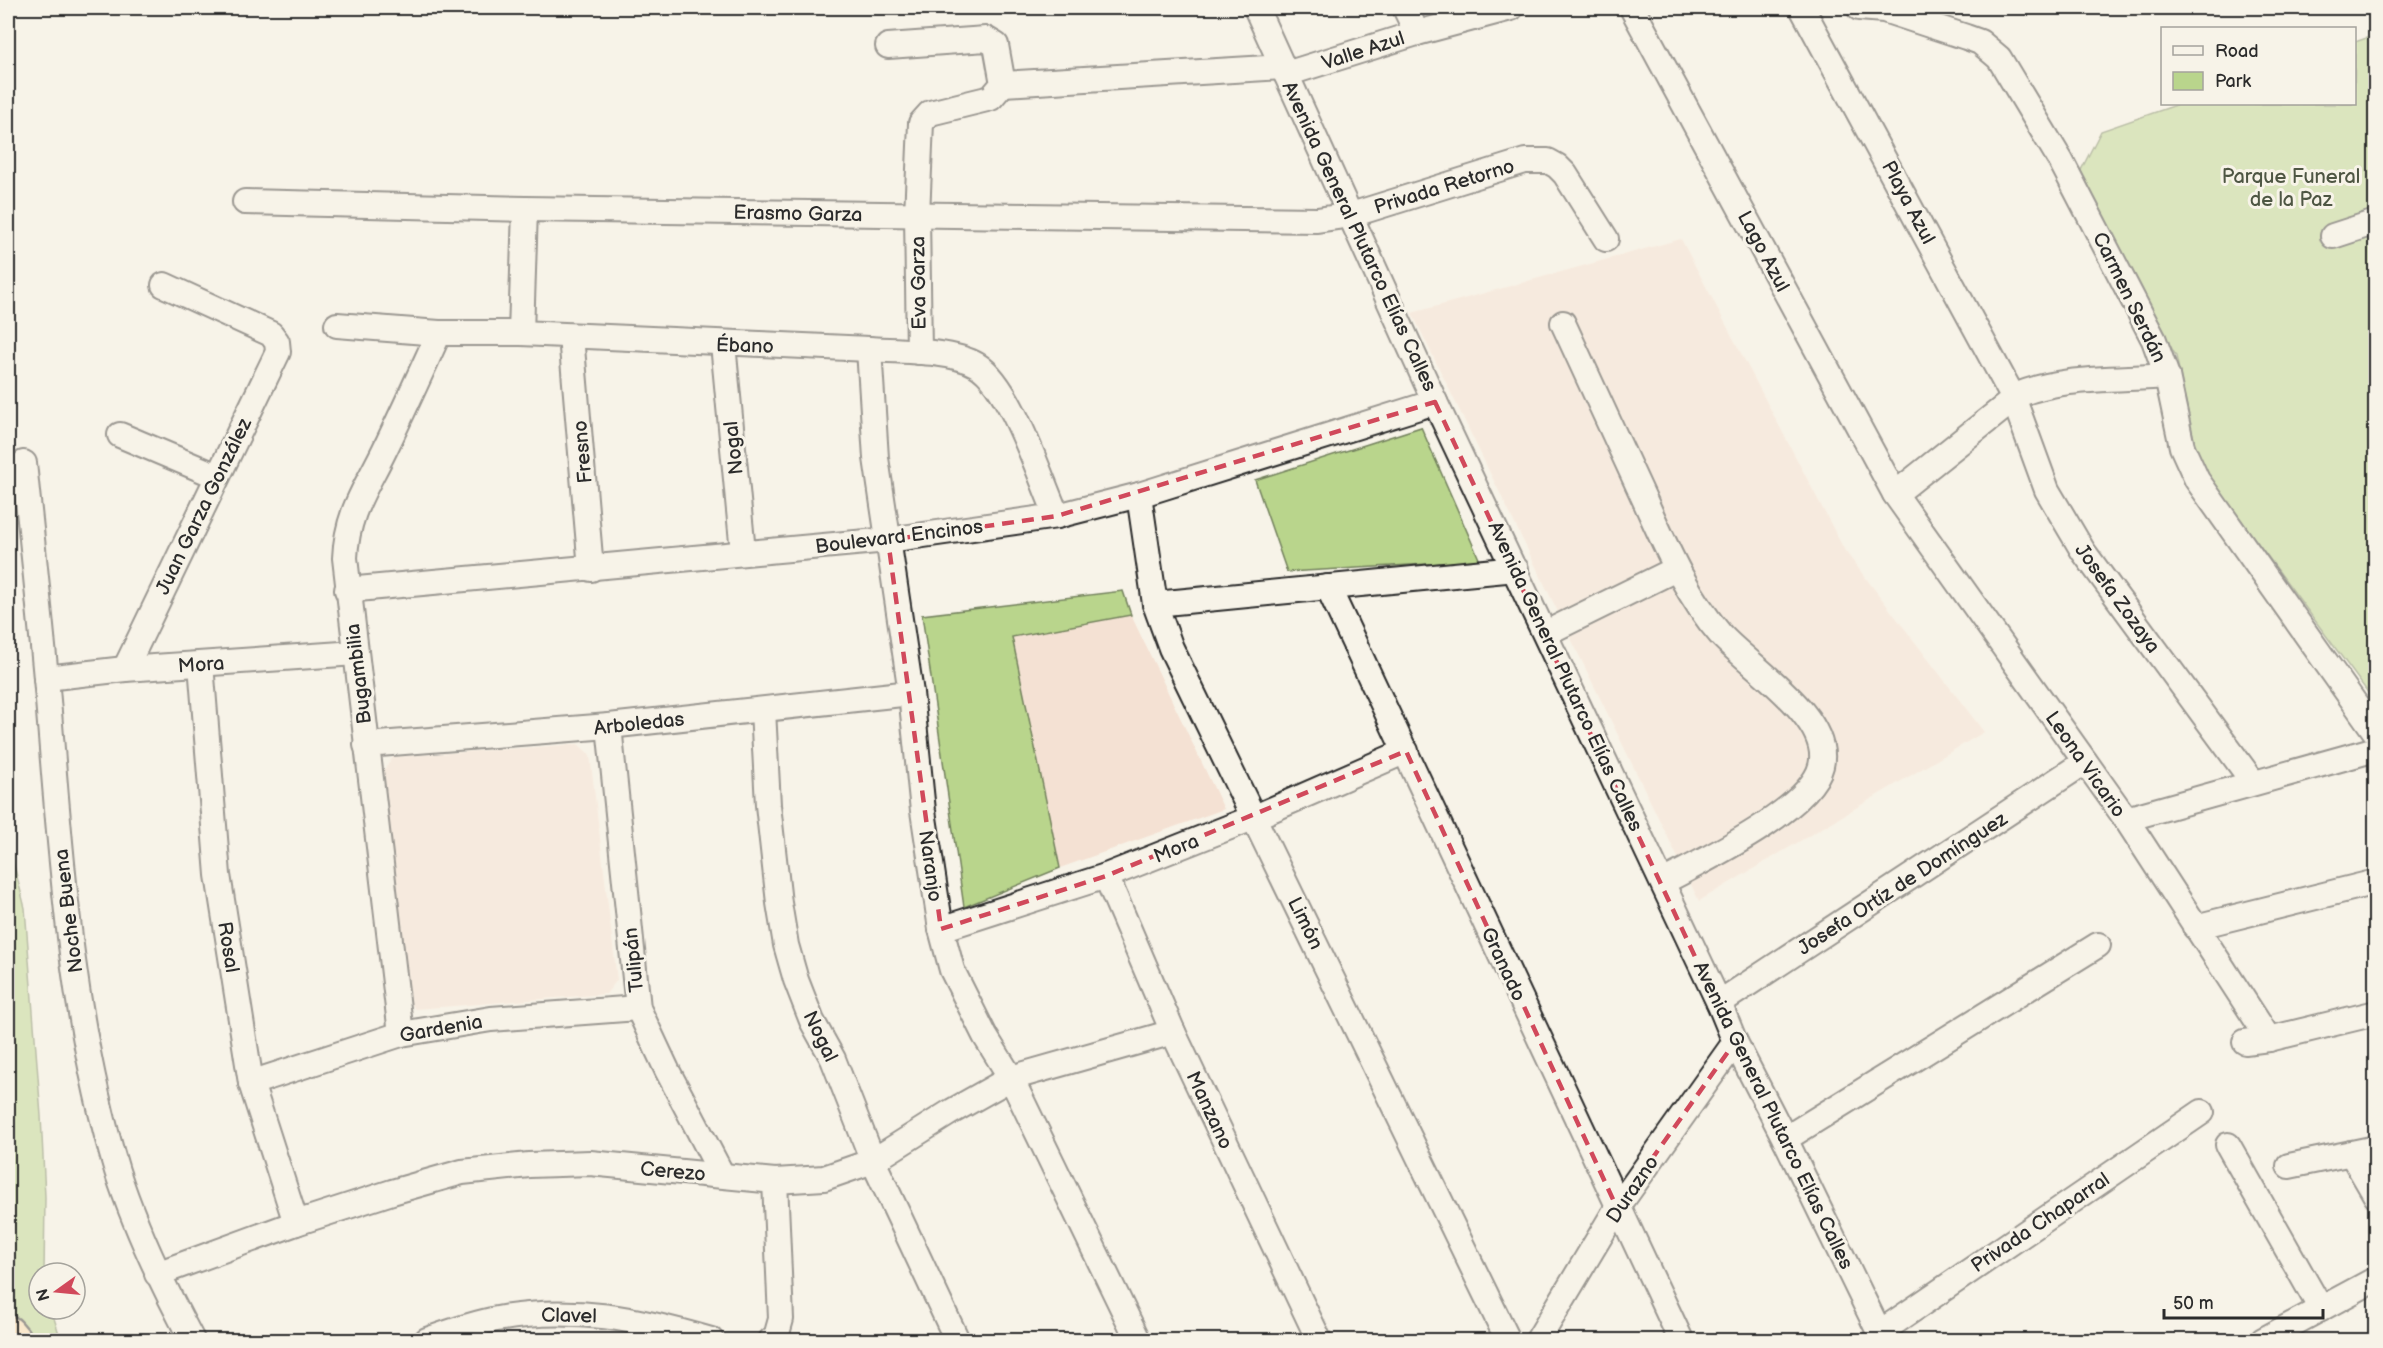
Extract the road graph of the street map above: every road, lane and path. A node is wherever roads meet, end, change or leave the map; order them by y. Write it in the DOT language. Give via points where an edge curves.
graph roads {
  1 [pos="1256,8"];
  2 [pos="1405,8"];
  3 [pos="1511,8"];
  4 [pos="1632,8"];
  5 [pos="1802,8"];
  6 [pos="1859,8"];
  7 [pos="1884,9"];
  8 [pos="1417,33"];
  9 [pos="888,46"];
  10 [pos="1285,71"];
  11 [pos="1003,84"];
  12 [pos="245,202"];
  13 [pos="525,209"];
  14 [pos="918,215"];
  15 [pos="1351,215"];
  16 [pos="2376,222"];
  17 [pos="2333,236"];
  18 [pos="1605,239"];
  19 [pos="164,285"];
  20 [pos="1563,323"];
  21 [pos="337,325"];
  22 [pos="439,333"];
  23 [pos="521,333"];
  24 [pos="571,336"];
  25 [pos="723,344"];
  26 [pos="869,349"];
  27 [pos="919,352"];
  28 [pos="2167,376"];
  29 [pos="2013,397"];
  30 [pos="1436,402"];
  31 [pos="120,435"];
  32 [pos="24,463"];
  33 [pos="217,476"];
  34 [pos="1894,494"];
  35 [pos="1139,495"];
  36 [pos="1057,516"];
  37 [pos="888,540"];
  38 [pos="743,552"];
  39 [pos="591,568"];
  40 [pos="1516,569"];
  41 [pos="1676,569"];
  42 [pos="1328,587"];
  43 [pos="347,590"];
  44 [pos="1155,604"];
  45 [pos="1546,633"];
  46 [pos="356,653"];
  47 [pos="201,664"];
  48 [pos="125,669"];
  49 [pos="46,678"];
  50 [pos="911,693"];
  51 [pos="763,710"];
  52 [pos="609,726"];
  53 [pos="2376,733"];
  54 [pos="366,745"];
  55 [pos="2376,749"];
  56 [pos="1406,751"];
  57 [pos="2085,762"];
  58 [pos="2253,782"];
  59 [pos="1255,817"];
  60 [pos="2126,819"];
  61 [pos="1106,876"];
  62 [pos="1662,882"];
  63 [pos="2376,882"];
  64 [pos="2195,927"];
  65 [pos="941,929"];
  66 [pos="2098,945"];
  67 [pos="1719,1003"];
  68 [pos="638,1008"];
  69 [pos="2376,1013"];
  70 [pos="1173,1032"];
  71 [pos="401,1034"];
  72 [pos="1735,1042"];
  73 [pos="1011,1078"];
  74 [pos="251,1083"];
  75 [pos="2202,1112"];
  76 [pos="1785,1139"];
  77 [pos="2228,1145"];
  78 [pos="2376,1148"];
  79 [pos="2351,1153"];
  80 [pos="873,1161"];
  81 [pos="2289,1166"];
  82 [pos="722,1175"];
  83 [pos="775,1180"];
  84 [pos="2376,1196"];
  85 [pos="1617,1208"];
  86 [pos="296,1223"];
  87 [pos="157,1274"];
  88 [pos="2376,1280"];
  89 [pos="2320,1309"];
  90 [pos="8,1333"];
  91 [pos="1881,1337"];
  92 [pos="14,1341"];
  93 [pos="192,1341"];
  94 [pos="427,1341"];
  95 [pos="711,1341"];
  96 [pos="771,1341"];
  97 [pos="957,1341"];
  98 [pos="1138,1341"];
  99 [pos="1319,1341"];
  100 [pos="1508,1341"];
  101 [pos="1538,1341"];
  102 [pos="1681,1341"];
  103 [pos="2263,1341"];
  1 -- 10 [label="street, Avenida General Plutarco Elías Calles"];
  2 -- 8 [label="street"];
  3 -- 8 [label="street, Valle Azul"];
  4 -- 34 [label="street, Lago Azul"];
  5 -- 29 [label="street, Playa Azul"];
  6 -- 7 [label="street"];
  7 -- 28 [label="street, Carmen Serdán" via="1980,42 1999,58 2061,161 2154,340"];
  8 -- 10 [label="street, Valle Azul"];
  9 -- 11 [label="street" via="986,39 996,45"];
  10 -- 11 [label="street, Valle Azul"];
  10 -- 15 [label="street, Avenida General Plutarco Elías Calles"];
  11 -- 14 [label="street, Eva Garza" via="991,98 930,113 921,123"];
  12 -- 13 [label="street, Erasmo Garza"];
  13 -- 14 [label="street, Erasmo Garza"];
  13 -- 23 [label="street"];
  14 -- 15 [label="street, Erasmo Garza" via="1289,221"];
  14 -- 27 [label="street, Eva Garza"];
  15 -- 18 [label="street, Privada Retorno" via="1511,164 1540,160 1557,166 1565,174"];
  15 -- 30 [label="street, Avenida General Plutarco Elías Calles"];
  16 -- 17 [label="street"];
  19 -- 33 [label="street, Juan Garza González" via="271,334 277,342 278,352"];
  20 -- 41 [label="street"];
  21 -- 22 [label="street, Ébano"];
  22 -- 23 [label="street, Ébano"];
  22 -- 43 [label="street, Bugambilia" via="353,511 346,536"];
  23 -- 24 [label="street, Ébano"];
  24 -- 25 [label="street, Ébano"];
  24 -- 39 [label="street, Fresno"];
  25 -- 26 [label="street, Ébano"];
  25 -- 38 [label="street, Nogal"];
  26 -- 27 [label="street, Ébano"];
  26 -- 37 [label="street, Naranjo" via="876,458"];
  27 -- 36 [label="street, Ébano" via="976,364 993,377 1008,399"];
  28 -- 29 [label="street" via="2042,386"];
  28 -- 53 [label="street, Carmen Serdán" via="2179,439 2197,480"];
  29 -- 34 [label="street"];
  29 -- 58 [label="street, Josefa Zozaya" via="2035,461 2063,520"];
  30 -- 35 [label="street, Boulevard Encinos"];
  30 -- 40 [label="street, Avenida General Plutarco Elías Calles"];
  31 -- 33 [label="street"];
  32 -- 49 [label="street, Noche Buena"];
  33 -- 48 [label="street, Juan Garza González"];
  34 -- 57 [label="street, Leona Vicario"];
  35 -- 36 [label="street, Boulevard Encinos"];
  35 -- 44 [label="street, Limón"];
  36 -- 37 [label="street, Boulevard Encinos"];
  37 -- 38 [label="street, Boulevard Encinos"];
  37 -- 50 [label="street, Naranjo"];
  38 -- 39 [label="street, Boulevard Encinos"];
  39 -- 43 [label="street, Boulevard Encinos"];
  40 -- 42 [label="street"];
  40 -- 45 [label="street, Avenida General Plutarco Elías Calles"];
  41 -- 45 [label="street"];
  41 -- 62 [label="street" via="1722,636 1801,709 1822,750 1816,778 1803,794 1718,853"];
  42 -- 44 [label="street"];
  42 -- 56 [label="street, Granado"];
  43 -- 46 [label="street, Bugambilia"];
  44 -- 59 [label="street, Limón" via="1171,648"];
  45 -- 62 [label="street, Avenida General Plutarco Elías Calles"];
  46 -- 47 [label="street, Mora"];
  46 -- 54 [label="street, Bugambilia"];
  47 -- 48 [label="street, Mora"];
  47 -- 74 [label="street, Rosal" via="218,875"];
  48 -- 49 [label="street, Mora"];
  49 -- 87 [label="street, Noche Buena" via="65,905 88,1056 118,1172"];
  50 -- 51 [label="street, Arboledas"];
  50 -- 65 [label="street, Naranjo"];
  51 -- 52 [label="street, Arboledas"];
  51 -- 80 [label="street, Nogal" via="768,805 786,945 812,1021 833,1059"];
  52 -- 54 [label="street, Arboledas"];
  52 -- 68 [label="street, Tulipán"];
  54 -- 71 [label="street, Bugambilia"];
  55 -- 58 [label="street"];
  56 -- 59 [label="street, Mora"];
  56 -- 85 [label="street, Granado"];
  57 -- 60 [label="street, Leona Vicario"];
  57 -- 67 [label="street, Josefa Ortíz de Domínguez"];
  58 -- 60 [label="street"];
  59 -- 61 [label="street, Mora"];
  59 -- 100 [label="street, Limón"];
  60 -- 64 [label="street, Leona Vicario"];
  61 -- 65 [label="street, Mora"];
  61 -- 70 [label="street, Manzano"];
  62 -- 67 [label="street, Avenida General Plutarco Elías Calles"];
  63 -- 64 [label="street"];
  64 -- 69 [label="street, Leona Vicario" via="2257,1041"];
  65 -- 73 [label="street, Naranjo" via="952,970"];
  66 -- 76 [label="street"];
  67 -- 72 [label="street, Avenida General Plutarco Elías Calles"];
  68 -- 71 [label="street, Gardenia" via="491,1019"];
  68 -- 82 [label="street, Tulipán"];
  70 -- 73 [label="street, Cerezo"];
  70 -- 99 [label="street, Manzano"];
  71 -- 74 [label="street, Gardenia"];
  72 -- 76 [label="street, Avenida General Plutarco Elías Calles"];
  72 -- 85 [label="street, Durazno"];
  73 -- 80 [label="street, Cerezo"];
  73 -- 98 [label="street, Naranjo"];
  74 -- 86 [label="street, Rosal"];
  75 -- 91 [label="street, Privada Chaparral"];
  76 -- 91 [label="street, Avenida General Plutarco Elías Calles"];
  77 -- 89 [label="street"];
  78 -- 79 [label="street"];
  79 -- 81 [label="street"];
  79 -- 84 [label="street"];
  80 -- 83 [label="street, Cerezo" via="824,1178"];
  80 -- 97 [label="street, Nogal"];
  82 -- 83 [label="street, Cerezo"];
  82 -- 86 [label="street, Cerezo" via="590,1163 462,1172"];
  83 -- 96 [label="street" via="781,1319"];
  85 -- 101 [label="street, Durazno"];
  85 -- 102 [label="street, Granado"];
  86 -- 87 [label="street, Cerezo"];
  87 -- 93 [label="street, Noche Buena"];
  88 -- 89 [label="street"];
  89 -- 103 [label="street"];
  90 -- 92 [label="highway"];
  94 -- 95 [label="street, Clavel" via="495,1319 574,1312 615,1316"];
}
